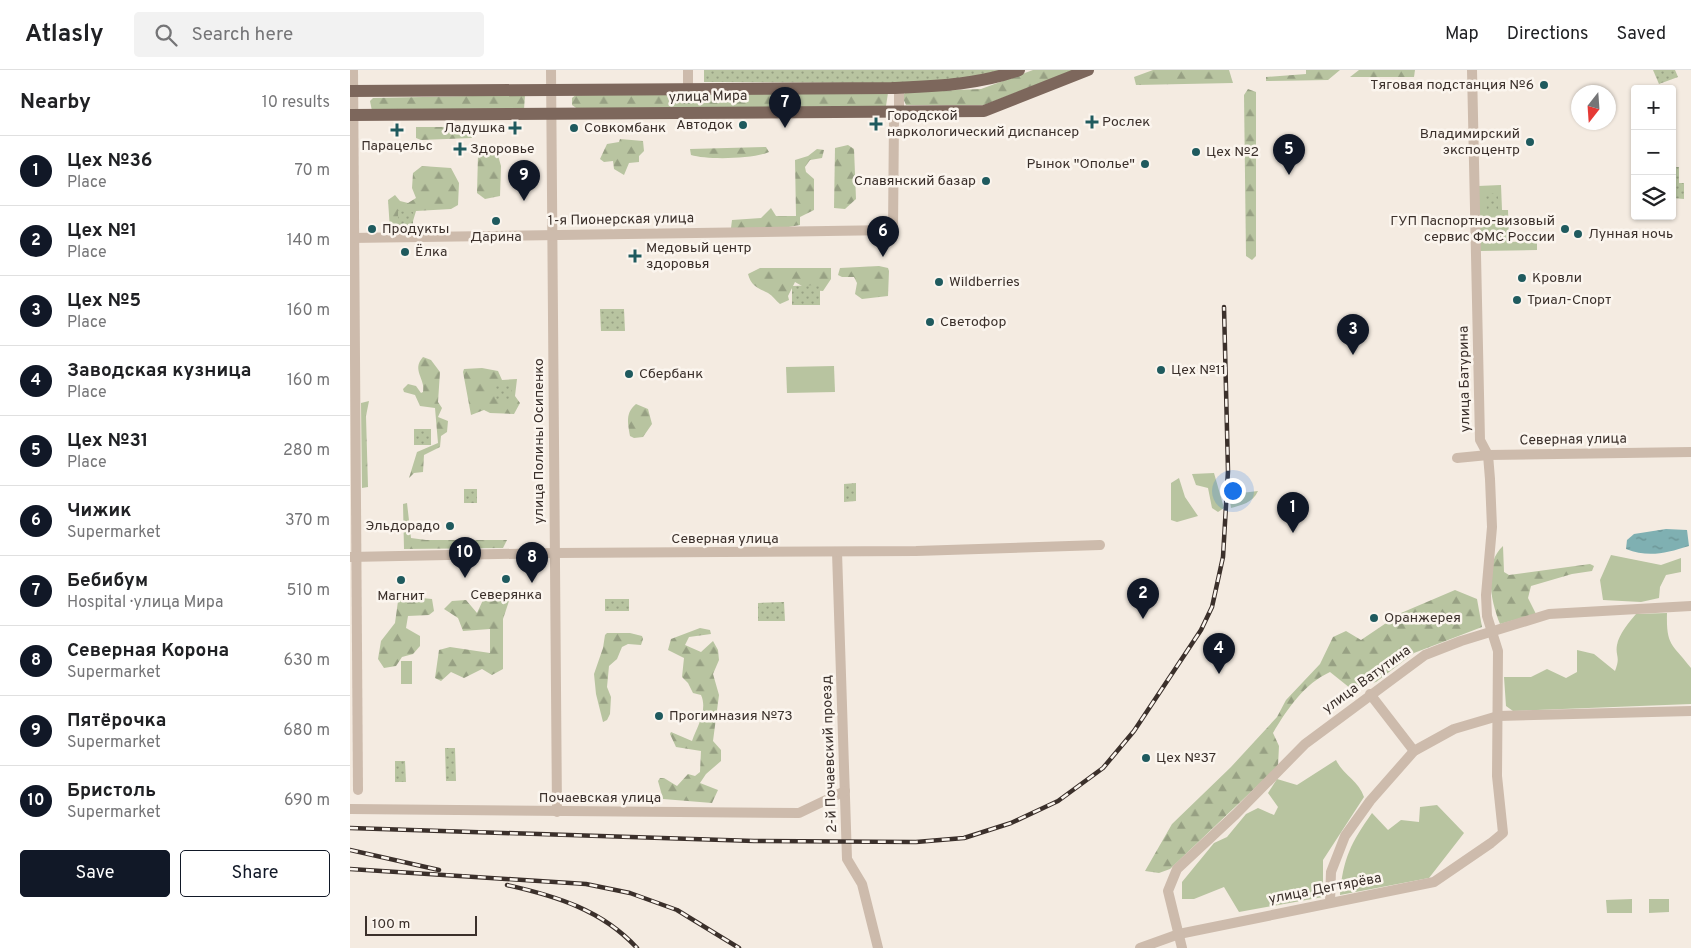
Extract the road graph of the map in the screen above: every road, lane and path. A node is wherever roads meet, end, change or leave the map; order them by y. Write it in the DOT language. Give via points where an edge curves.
graph roads {
  1 [pos="353,70"];
  2 [pos="550,70"];
  3 [pos="688,70"];
  4 [pos="1019,70"];
  5 [pos="1088,70"];
  6 [pos="1472,70"];
  7 [pos="688,88"];
  8 [pos="899,88"];
  9 [pos="550,89"];
  10 [pos="351,91"];
  11 [pos="899,110"];
  12 [pos="550,114"];
  13 [pos="351,115"];
  14 [pos="552,235"];
  15 [pos="352,238"];
  16 [pos="1691,452"];
  17 [pos="1488,455"];
  18 [pos="1457,458"];
  19 [pos="1100,546"];
  20 [pos="837,552"];
  21 [pos="554,553"];
  22 [pos="353,557"];
  23 [pos="1691,606"];
  24 [pos="1493,632"];
  25 [pos="1370,694"];
  26 [pos="1691,711"];
  27 [pos="1498,716"];
  28 [pos="1414,751"];
  29 [pos="358,790"];
  30 [pos="845,791"];
  31 [pos="350,809"];
  32 [pos="557,812"];
  33 [pos="1503,833"];
  34 [pos="1330,902"];
  35 [pos="1179,934"];
  36 [pos="878,948"];
  37 [pos="1140,948"];
  38 [pos="1182,948"];
  1 -- 10 [label="street"];
  2 -- 9 [label="street, улица Полины Осипенко"];
  3 -- 7 [label="street"];
  4 -- 8 [label="main road, улица Мира" via="962,85"];
  5 -- 11 [label="main road, улица Мира" via="984,111"];
  6 -- 17 [label="street, улица Батурина" via="1480,440"];
  7 -- 8 [label="main road, улица Мира"];
  7 -- 9 [label="main road, улица Мира"];
  8 -- 11 [label="street"];
  9 -- 10 [label="main road, улица Мира"];
  9 -- 12 [label="street, улица Полины Осипенко"];
  10 -- 13 [label="street"];
  11 -- 12 [label="main road, улица Мира"];
  11 -- 14 [label="street, 1-я Пионерская улица" via="894,117 893,230"];
  12 -- 13 [label="main road, улица Мира"];
  12 -- 14 [label="street, улица Полины Осипенко"];
  13 -- 15 [label="street"];
  14 -- 15 [label="street, 1-я Пионерская улица"];
  14 -- 21 [label="street, улица Полины Осипенко"];
  15 -- 22 [label="street"];
  16 -- 17 [label="street, Северная улица"];
  17 -- 18 [label="street, Северная улица"];
  17 -- 24 [label="street, улица Батурина" via="1492,527 1486,595 1487,616"];
  19 -- 20 [label="street, Северная улица"];
  20 -- 21 [label="street, Северная улица"];
  20 -- 30 [label="street, 2-й Почаевский проезд"];
  21 -- 22 [label="street, Северная улица"];
  21 -- 32 [label="street, улица Полины Осипенко"];
  22 -- 29 [label="street"];
  23 -- 24 [label="street, улица Ватутина" via="1549,614"];
  24 -- 25 [label="street, улица Ватутина" via="1461,640 1425,656"];
  24 -- 27 [label="street, улица Батурина" via="1498,651"];
  25 -- 28 [label="street"];
  25 -- 35 [label="street, улица Ватутина" via="1306,744 1177,869 1168,891"];
  26 -- 27 [label="street"];
  27 -- 28 [label="street" via="1454,729"];
  27 -- 33 [label="street, улица Батурина" via="1497,776"];
  28 -- 34 [label="street" via="1370,801 1345,836 1331,872"];
  30 -- 32 [label="street, Почаевская улица" via="799,813"];
  30 -- 36 [label="street, 2-й Почаевский проезд" via="846,859 862,884"];
  31 -- 32 [label="street, Почаевская улица"];
  33 -- 34 [label="street, улица Дегтярёва" via="1434,882"];
  34 -- 35 [label="street, улица Дегтярёва"];
  35 -- 37 [label="street, улица Дегтярёва"];
  35 -- 38 [label="street, улица Ватутина"];
}
